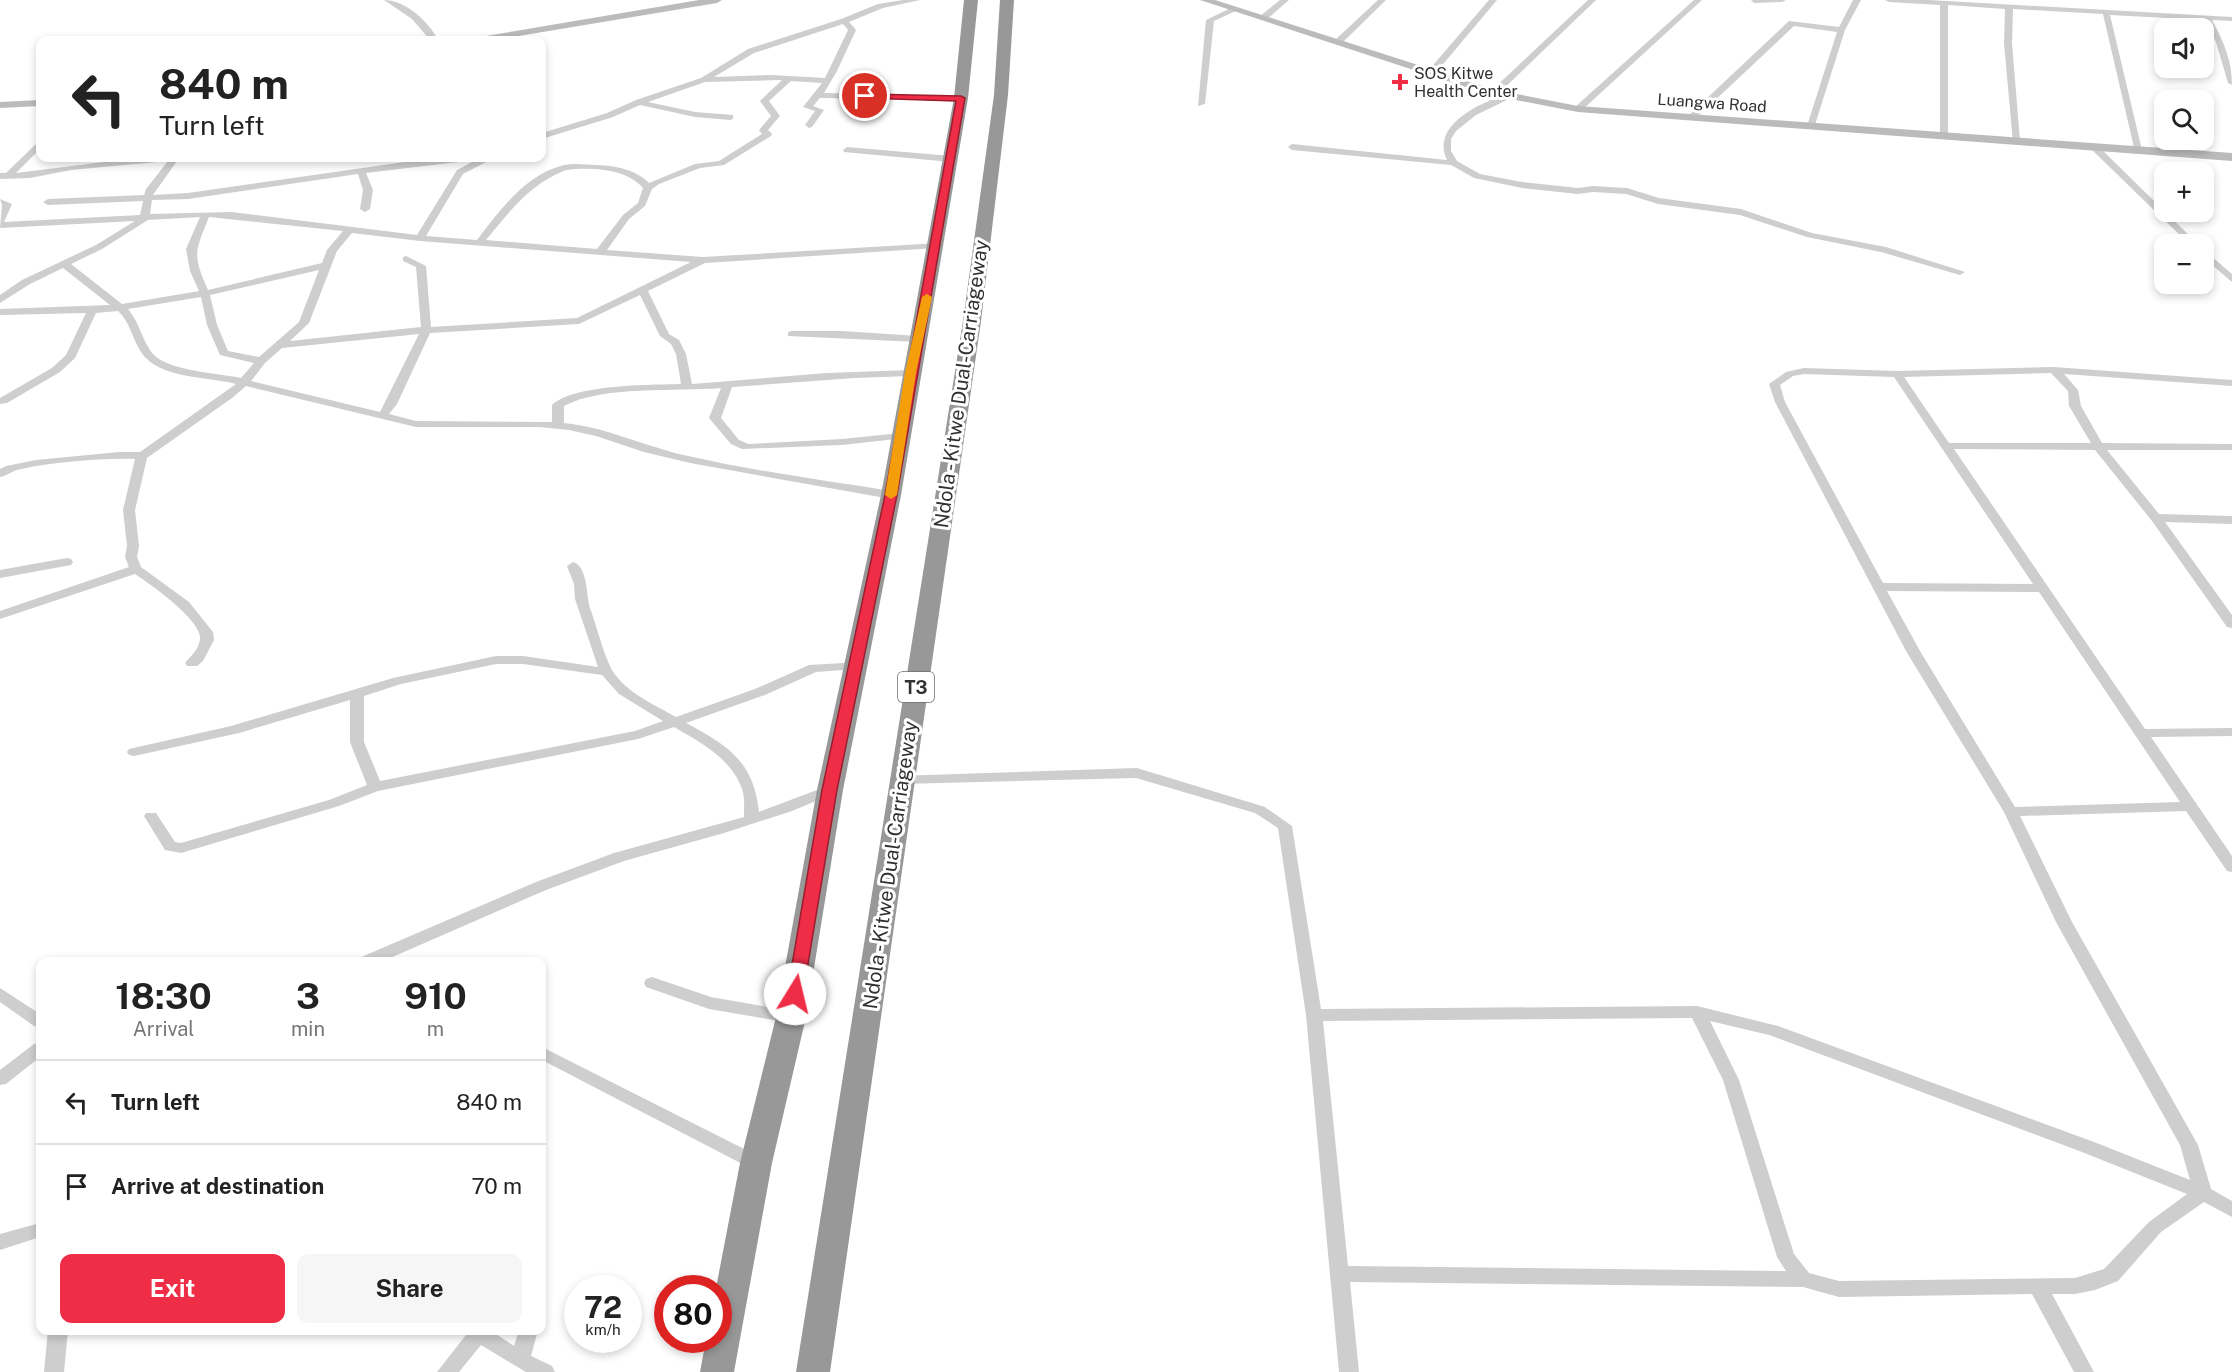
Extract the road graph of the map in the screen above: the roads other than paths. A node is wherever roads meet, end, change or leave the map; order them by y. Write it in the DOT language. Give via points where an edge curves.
graph roads {
  1 [pos="388,0"];
  2 [pos="717,0"];
  3 [pos="916,0"];
  4 [pos="971,0"];
  5 [pos="1007,0"];
  6 [pos="1205,0"];
  7 [pos="1285,0"];
  8 [pos="1382,0"];
  9 [pos="1493,0"];
  10 [pos="1592,0"];
  11 [pos="1698,0"];
  12 [pos="1782,0"];
  13 [pos="1857,0"];
  14 [pos="1889,0"];
  15 [pos="1754,1"];
  16 [pos="1944,4"];
  17 [pos="2009,7"];
  18 [pos="1236,9"];
  19 [pos="2106,12"];
  20 [pos="2207,17"];
  21 [pos="1263,18"];
  22 [pos="2232,19"];
  23 [pos="844,21"];
  24 [pos="1840,30"];
  25 [pos="432,36"];
  26 [pos="504,36"];
  27 [pos="1338,42"];
  28 [pos="1431,73"];
  29 [pos="788,79"];
  30 [pos="704,80"];
  31 [pos="827,81"];
  32 [pos="2232,83"];
  33 [pos="1494,93"];
  34 [pos="819,95"];
  35 [pos="1508,96"];
  36 [pos="961,98"];
  37 [pos="639,102"];
  38 [pos="36,103"];
  39 [pos="1201,104"];
  40 [pos="0,105"];
  41 [pos="1578,109"];
  42 [pos="730,117"];
  43 [pos="1692,118"];
  44 [pos="809,124"];
  45 [pos="1811,126"];
  46 [pos="546,135"];
  47 [pos="1944,135"];
  48 [pos="2016,141"];
  49 [pos="2092,146"];
  50 [pos="1292,147"];
  51 [pos="36,148"];
  52 [pos="847,150"];
  53 [pos="2138,150"];
  54 [pos="2232,157"];
  55 [pos="951,159"];
  56 [pos="117,162"];
  57 [pos="172,162"];
  58 [pos="428,162"];
  59 [pos="479,162"];
  60 [pos="1453,163"];
  61 [pos="361,171"];
  62 [pos="4,176"];
  63 [pos="648,188"];
  64 [pos="148,198"];
  65 [pos="0,202"];
  66 [pos="48,202"];
  67 [pos="365,209"];
  68 [pos="206,214"];
  69 [pos="144,219"];
  70 [pos="0,223"];
  71 [pos="348,231"];
  72 [pos="2184,234"];
  73 [pos="420,238"];
  74 [pos="479,243"];
  75 [pos="936,245"];
  76 [pos="600,252"];
  77 [pos="406,259"];
  78 [pos="703,260"];
  79 [pos="2214,263"];
  80 [pos="64,264"];
  81 [pos="327,265"];
  82 [pos="1960,272"];
  83 [pos="2232,279"];
  84 [pos="643,290"];
  85 [pos="205,292"];
  86 [pos="0,300"];
  87 [pos="122,307"];
  88 [pos="93,309"];
  89 [pos="0,312"];
  90 [pos="426,330"];
  91 [pos="792,334"];
  92 [pos="918,339"];
  93 [pos="279,345"];
  94 [pos="261,361"];
  95 [pos="2054,370"];
  96 [pos="911,373"];
  97 [pos="1897,374"];
  98 [pos="244,382"];
  99 [pos="2232,383"];
  100 [pos="728,384"];
  101 [pos="687,387"];
  102 [pos="3,401"];
  103 [pos="382,417"];
  104 [pos="558,426"];
  105 [pos="901,436"];
  106 [pos="1946,446"];
  107 [pos="2099,447"];
  108 [pos="2232,447"];
  109 [pos="142,456"];
  110 [pos="0,474"];
  111 [pos="891,495"];
  112 [pos="2156,518"];
  113 [pos="2232,520"];
  114 [pos="67,562"];
  115 [pos="573,566"];
  116 [pos="136,569"];
  117 [pos="0,574"];
  118 [pos="1878,586"];
  119 [pos="2043,588"];
  120 [pos="0,615"];
  121 [pos="2232,624"];
  122 [pos="192,663"];
  123 [pos="855,665"];
  124 [pos="606,672"];
  125 [pos="357,695"];
  126 [pos="674,721"];
  127 [pos="2232,732"];
  128 [pos="2141,733"];
  129 [pos="134,752"];
  130 [pos="902,780"];
  131 [pos="375,787"];
  132 [pos="830,790"];
  133 [pos="2190,806"];
  134 [pos="2011,812"];
  135 [pos="151,816"];
  136 [pos="752,819"];
  137 [pos="2232,867"];
  138 [pos="377,957"];
  139 [pos="652,983"];
  140 [pos="0,994"];
  141 [pos="1697,1012"];
  142 [pos="1314,1015"];
  143 [pos="791,1017"];
  144 [pos="36,1019"];
  145 [pos="36,1051"];
  146 [pos="546,1055"];
  147 [pos="0,1079"];
  148 [pos="756,1163"];
  149 [pos="2202,1193"];
  150 [pos="2232,1210"];
  151 [pos="36,1231"];
  152 [pos="0,1242"];
  153 [pos="1339,1274"];
  154 [pos="1803,1279"];
  155 [pos="2038,1287"];
  156 [pos="58,1335"];
  157 [pos="474,1335"];
  158 [pos="481,1335"];
  159 [pos="528,1335"];
  160 [pos="520,1360"];
  161 [pos="54,1372"];
  162 [pos="447,1372"];
  163 [pos="545,1372"];
  164 [pos="717,1372"];
  165 [pos="813,1372"];
  166 [pos="1349,1372"];
  167 [pos="2084,1372"];
  1 -- 25 [label="street" via="406,10"];
  2 -- 26 [label="street"];
  3 -- 23 [label="street" via="881,6"];
  4 -- 36 [label="highway"];
  5 -- 130 [label="highway, Ndola - Kitwe Dual-Carriageway / T3" via="1001,95 972,321"];
  6 -- 18 [label="street, Luangwa Road"];
  7 -- 21 [label="street"];
  8 -- 27 [label="street"];
  9 -- 28 [label="street"];
  10 -- 33 [label="street"];
  11 -- 41 [label="street"];
  12 -- 15 [label="street"];
  13 -- 24 [label="street"];
  14 -- 16 [label="street"];
  16 -- 17 [label="street"];
  16 -- 47 [label="street"];
  17 -- 19 [label="street"];
  17 -- 48 [label="street"];
  18 -- 21 [label="street, Luangwa Road"];
  18 -- 39 [label="street" via="1210,20"];
  19 -- 20 [label="street"];
  19 -- 53 [label="street"];
  20 -- 22 [label="street"];
  20 -- 32 [label="street" via="2220,42"];
  21 -- 27 [label="street, Luangwa Road"];
  23 -- 30 [label="street" via="752,51"];
  23 -- 31 [label="street" via="852,30"];
  24 -- 43 [label="street" via="1792,23"];
  24 -- 45 [label="street"];
  27 -- 28 [label="street, Luangwa Road"];
  28 -- 33 [label="street, Luangwa Road"];
  29 -- 30 [label="street"];
  29 -- 31 [label="street"];
  29 -- 63 [label="street" via="764,100 776,116 763,130 768,134 721,164 687,170"];
  30 -- 37 [label="street"];
  31 -- 34 [label="street"];
  33 -- 35 [label="street, Luangwa Road"];
  34 -- 36 [label="street"];
  34 -- 44 [label="street" via="807,107 820,110"];
  35 -- 41 [label="street, Luangwa Road"];
  35 -- 60 [label="street" via="1453,127 1446,146"];
  36 -- 55 [label="highway"];
  37 -- 42 [label="street" via="676,112"];
  37 -- 46 [label="street"];
  38 -- 40 [label="street"];
  41 -- 43 [label="street, Luangwa Road"];
  43 -- 45 [label="street, Luangwa Road"];
  45 -- 47 [label="street, Luangwa Road"];
  47 -- 48 [label="street, Luangwa Road"];
  48 -- 49 [label="street, Luangwa Road"];
  49 -- 53 [label="street, Luangwa Road"];
  49 -- 72 [label="street"];
  50 -- 60 [label="street"];
  51 -- 62 [label="street"];
  52 -- 55 [label="street"];
  53 -- 54 [label="street, Luangwa Road"];
  55 -- 75 [label="highway"];
  56 -- 62 [label="street"];
  57 -- 64 [label="street"];
  58 -- 61 [label="street"];
  59 -- 73 [label="street" via="460,172"];
  60 -- 82 [label="street" via="1477,176 1522,185 1627,192 1658,201 1741,212 1810,235 1883,249"];
  61 -- 64 [label="street" via="188,196"];
  61 -- 67 [label="street" via="368,190"];
  63 -- 74 [label="street" via="619,168 562,168 532,184"];
  63 -- 76 [label="street" via="642,204 626,217"];
  64 -- 66 [label="street"];
  64 -- 69 [label="street"];
  65 -- 70 [label="street" via="7,204"];
  68 -- 69 [label="street"];
  68 -- 71 [label="street"];
  68 -- 85 [label="street" via="191,249 195,271"];
  69 -- 70 [label="street"];
  69 -- 80 [label="street"];
  71 -- 73 [label="street"];
  71 -- 81 [label="street" via="332,250"];
  73 -- 74 [label="street"];
  74 -- 76 [label="street"];
  75 -- 78 [label="street"];
  75 -- 92 [label="highway"];
  76 -- 78 [label="street"];
  77 -- 90 [label="street" via="421,266"];
  78 -- 84 [label="street"];
  79 -- 83 [label="street"];
  80 -- 86 [label="street"];
  80 -- 87 [label="street"];
  81 -- 85 [label="street"];
  81 -- 93 [label="street" via="308,318"];
  84 -- 90 [label="street" via="579,321"];
  84 -- 101 [label="street" via="665,336 675,342 681,354"];
  85 -- 87 [label="street"];
  85 -- 94 [label="street" via="212,325 224,353"];
  87 -- 88 [label="street"];
  87 -- 98 [label="street" via="154,363"];
  88 -- 89 [label="street"];
  88 -- 102 [label="street" via="71,356"];
  90 -- 93 [label="street"];
  90 -- 103 [label="street"];
  91 -- 92 [label="street"];
  92 -- 96 [label="highway"];
  93 -- 94 [label="street"];
  94 -- 98 [label="street"];
  95 -- 97 [label="street"];
  95 -- 99 [label="street"];
  95 -- 107 [label="street" via="2073,390 2075,406"];
  96 -- 100 [label="street"];
  96 -- 105 [label="highway"];
  97 -- 106 [label="street"];
  97 -- 118 [label="street" via="1804,371 1774,384"];
  98 -- 103 [label="street"];
  98 -- 109 [label="street"];
  100 -- 101 [label="street"];
  100 -- 105 [label="street" via="715,418 735,442 746,447"];
  101 -- 104 [label="street" via="626,390 569,400 558,405"];
  103 -- 104 [label="street" via="434,425"];
  104 -- 111 [label="street" via="599,433 690,460"];
  105 -- 111 [label="highway"];
  106 -- 107 [label="street"];
  106 -- 119 [label="street"];
  107 -- 108 [label="street"];
  107 -- 112 [label="street"];
  109 -- 110 [label="street" via="36,463"];
  109 -- 116 [label="street" via="129,510 131,557"];
  111 -- 123 [label="highway"];
  112 -- 113 [label="street"];
  112 -- 121 [label="street"];
  114 -- 117 [label="street"];
  115 -- 124 [label="street"];
  116 -- 120 [label="street"];
  116 -- 122 [label="street" via="184,605 207,632 207,640"];
  118 -- 119 [label="street"];
  118 -- 134 [label="street" via="1912,651"];
  119 -- 128 [label="street"];
  123 -- 126 [label="street" via="814,668 760,692"];
  123 -- 132 [label="highway"];
  124 -- 125 [label="street" via="496,660 398,681"];
  124 -- 126 [label="street" via="629,697"];
  125 -- 129 [label="street" via="217,735"];
  125 -- 131 [label="street" via="357,742"];
  126 -- 131 [label="street" via="628,737"];
  126 -- 136 [label="street" via="721,750 738,769 751,798"];
  127 -- 128 [label="street"];
  128 -- 133 [label="street"];
  130 -- 142 [label="street" via="1137,773 1260,810 1285,826"];
  130 -- 165 [label="highway, Ndola - Kitwe Dual-Carriageway / T3"];
  131 -- 135 [label="street" via="322,807 181,848 170,846"];
  132 -- 136 [label="street"];
  132 -- 143 [label="highway"];
  133 -- 134 [label="street"];
  133 -- 137 [label="street"];
  134 -- 149 [label="street" via="2064,922 2189,1145"];
  136 -- 138 [label="street" via="631,852"];
  139 -- 143 [label="street" via="709,1003"];
  140 -- 144 [label="street"];
  141 -- 142 [label="street"];
  141 -- 149 [label="street" via="1772,1030"];
  141 -- 154 [label="street" via="1731,1080 1786,1257"];
  142 -- 153 [label="street"];
  143 -- 148 [label="highway"];
  145 -- 147 [label="street"];
  146 -- 148 [label="street"];
  148 -- 164 [label="highway"];
  149 -- 150 [label="street"];
  149 -- 155 [label="street" via="2155,1227 2111,1275 2075,1286"];
  151 -- 152 [label="street"];
  153 -- 154 [label="street"];
  153 -- 166 [label="street"];
  154 -- 155 [label="street" via="1839,1289"];
  155 -- 167 [label="street"];
  156 -- 161 [label="street"];
  157 -- 162 [label="street"];
  158 -- 160 [label="street"];
  159 -- 160 [label="street"];
  160 -- 163 [label="street"];
}
